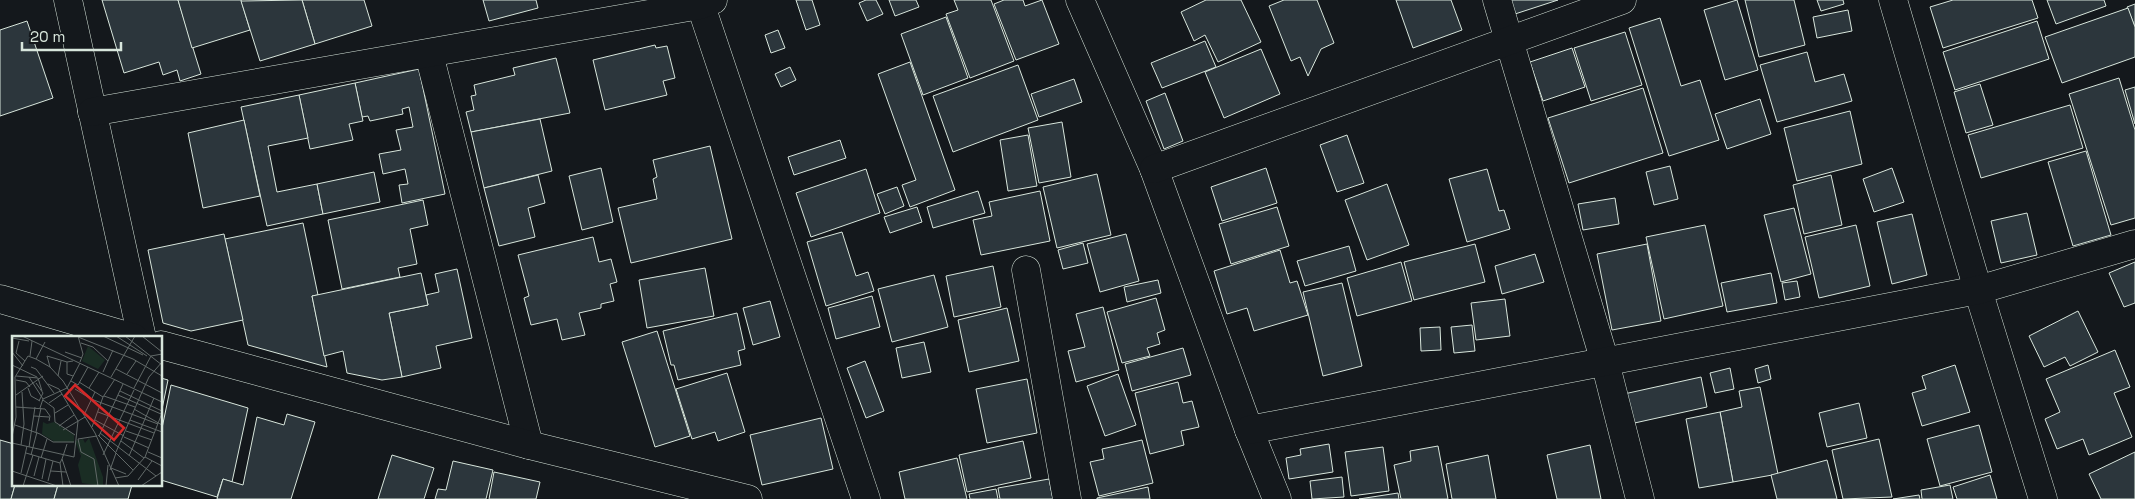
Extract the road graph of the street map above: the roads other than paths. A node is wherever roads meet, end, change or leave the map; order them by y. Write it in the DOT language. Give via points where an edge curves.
graph roads {
  1 [pos="68,0"];
  2 [pos="1080,0"];
  3 [pos="1497,0"];
  4 [pos="1622,0"];
  5 [pos="1893,0"];
  6 [pos="704,2"];
  7 [pos="1511,41"];
  8 [pos="429,54"];
  9 [pos="92,112"];
  10 [pos="1154,169"];
  11 [pos="2135,244"];
  12 [pos="1026,270"];
  13 [pos="1978,290"];
  14 [pos="0,299"];
  15 [pos="127,336"];
  16 [pos="142,336"];
  17 [pos="162,345"];
  18 [pos="1606,362"];
  19 [pos="1249,430"];
  20 [pos="529,445"];
  21 [pos="748,499"];
  22 [pos="866,499"];
  23 [pos="1067,499"];
  24 [pos="1277,499"];
  25 [pos="1640,499"];
  26 [pos="2043,499"];
  1 -- 9 [label="street"];
  2 -- 10 [label="street"];
  3 -- 7 [label="street"];
  4 -- 7 [label="street"];
  5 -- 13 [label="street"];
  6 -- 8 [label="street"];
  6 -- 22 [label="street"];
  7 -- 10 [label="street"];
  7 -- 18 [label="street"];
  8 -- 9 [label="street"];
  8 -- 20 [label="street"];
  9 -- 16 [label="street"];
  10 -- 19 [label="street"];
  11 -- 13 [label="street"];
  12 -- 23 [label="street"];
  13 -- 18 [label="street"];
  13 -- 26 [label="street"];
  14 -- 15 [label="street"];
  17 -- 20 [label="street"];
  18 -- 19 [label="street"];
  18 -- 25 [label="street"];
  19 -- 24 [label="street"];
  20 -- 21 [label="street"];
}
